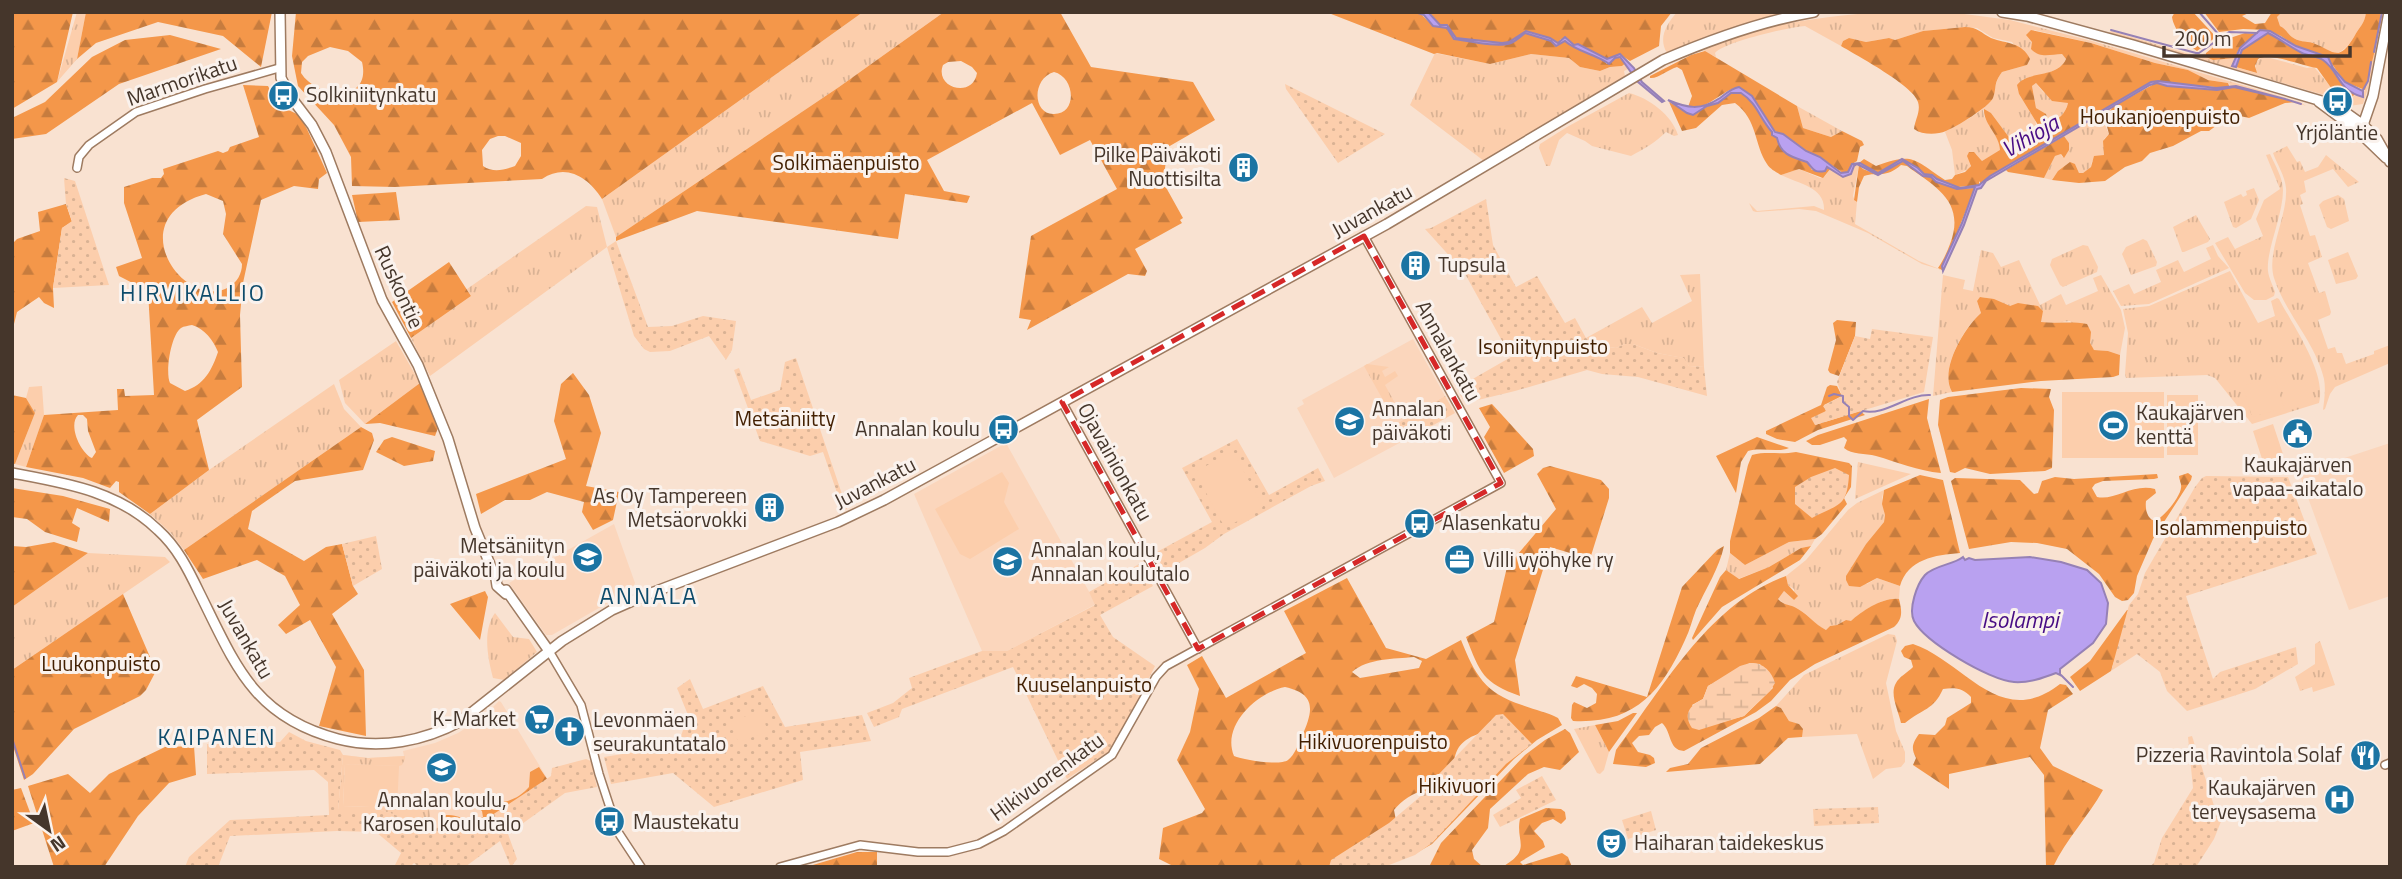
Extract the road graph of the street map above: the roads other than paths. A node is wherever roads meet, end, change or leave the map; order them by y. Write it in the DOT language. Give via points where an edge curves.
graph roads {
  1 [pos="280,12"];
  2 [pos="1814,12"];
  3 [pos="2002,12"];
  4 [pos="2389,12"];
  5 [pos="279,68"];
  6 [pos="2365,130"];
  7 [pos="2388,160"];
  8 [pos="76,168"];
  9 [pos="1364,236"];
  10 [pos="1062,402"];
  11 [pos="12,473"];
  12 [pos="1501,484"];
  13 [pos="1198,649"];
  14 [pos="549,651"];
  15 [pos="641,867"];
  16 [pos="780,867"];
  1 -- 5 [label="main road, Ruskontie"];
  2 -- 9 [label="main road, Juvankatu" via="1707,41 1648,68"];
  3 -- 6 [label="main road" via="2317,101"];
  4 -- 6 [label="main road"];
  5 -- 8 [label="street, Marmorikatu" via="136,112 89,145"];
  5 -- 14 [label="main road, Ruskontie" via="288,92 320,138 382,300 423,377 498,588"];
  6 -- 7 [label="main road"];
  9 -- 10 [label="main road, Juvankatu"];
  9 -- 12 [label="street, Annalankatu"];
  10 -- 13 [label="street, Ojavainionkatu"];
  10 -- 14 [label="main road, Juvankatu" via="871,507 639,598"];
  11 -- 14 [label="main road, Juvankatu" via="89,489 151,524 185,564 254,692 290,721 330,737 390,743 440,731 475,712"];
  12 -- 13 [label="street, Hikivuorenkatu"];
  13 -- 16 [label="street, Hikivuorenkatu" via="1161,670 1112,755 987,841 936,853 860,845"];
  14 -- 15 [label="street" via="581,705 617,830"];
}
